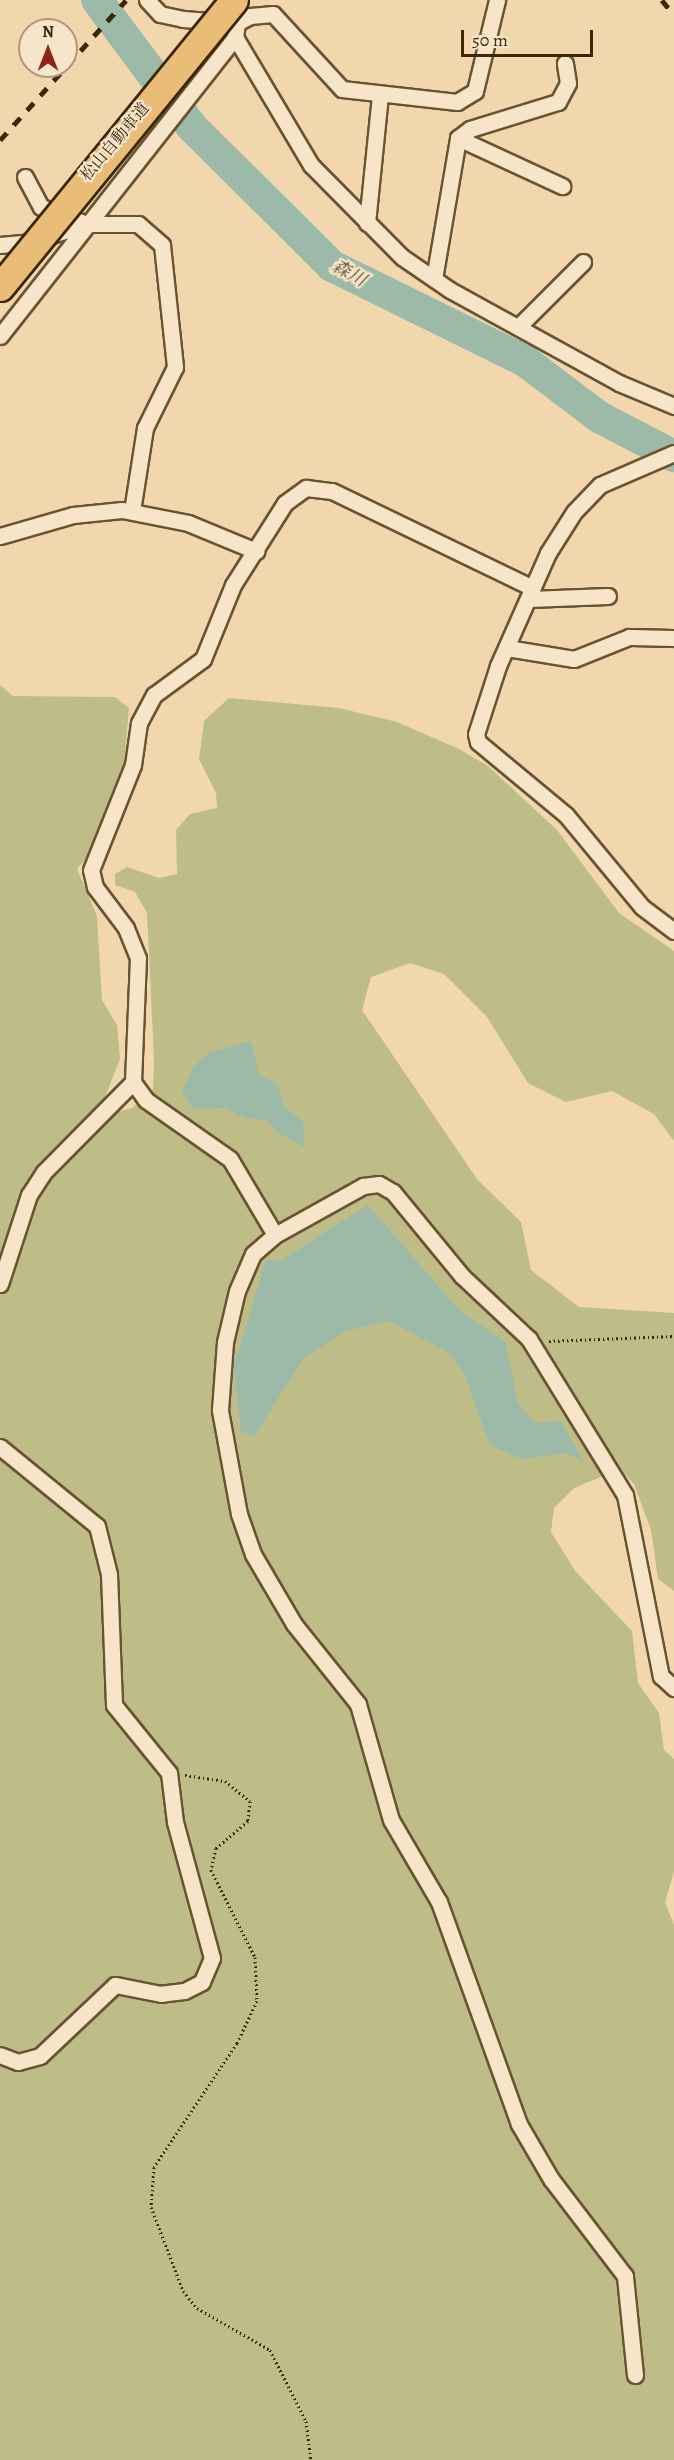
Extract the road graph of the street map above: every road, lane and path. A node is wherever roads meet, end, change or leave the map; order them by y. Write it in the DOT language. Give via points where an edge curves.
graph roads {
  1 [pos="147,0"];
  2 [pos="497,0"];
  3 [pos="275,7"];
  4 [pos="235,20"];
  5 [pos="565,63"];
  6 [pos="380,95"];
  7 [pos="459,138"];
  8 [pos="25,177"];
  9 [pos="562,186"];
  10 [pos="367,223"];
  11 [pos="87,224"];
  12 [pos="0,244"];
  13 [pos="583,262"];
  14 [pos="434,279"];
  15 [pos="0,287"];
  16 [pos="518,327"];
  17 [pos="0,336"];
  18 [pos="674,406"];
  19 [pos="674,453"];
  20 [pos="132,511"];
  21 [pos="0,536"];
  22 [pos="256,551"];
  23 [pos="531,594"];
  24 [pos="608,596"];
  25 [pos="674,638"];
  26 [pos="507,648"];
  27 [pos="674,931"];
  28 [pos="133,1082"];
  29 [pos="275,1235"];
  30 [pos="0,1284"];
  31 [pos="674,1336"];
  32 [pos="529,1339"];
  33 [pos="0,1447"];
  34 [pos="674,1688"];
  35 [pos="169,1773"];
  36 [pos="0,2055"];
  37 [pos="635,2375"];
  38 [pos="311,2460"];
  1 -- 4 [label="street" via="160,14"];
  2 -- 6 [label="street" via="468,98"];
  3 -- 4 [label="street"];
  3 -- 6 [label="street" via="342,89"];
  4 -- 10 [label="street" via="311,165"];
  4 -- 11 [label="street" via="197,82"];
  4 -- 15 [label="highway, 松山自動車道, bridge"];
  5 -- 7 [label="street" via="567,90 558,102 470,129"];
  6 -- 10 [label="street"];
  7 -- 9 [label="street"];
  7 -- 14 [label="street"];
  8 -- 11 [label="street" via="41,207"];
  10 -- 14 [label="street"];
  11 -- 12 [label="street" via="25,243"];
  11 -- 17 [label="street"];
  11 -- 20 [label="street" via="138,224 154,236 165,257 175,367 145,428"];
  13 -- 16 [label="street"];
  14 -- 16 [label="street"];
  16 -- 18 [label="street" via="619,383"];
  19 -- 23 [label="street" via="587,496 548,554"];
  20 -- 21 [label="street" via="99,510"];
  20 -- 22 [label="street" via="188,523"];
  22 -- 23 [label="street" via="292,494 320,487"];
  22 -- 28 [label="street" via="233,585 203,659 154,695 139,723 133,765 92,870 95,887 126,928 138,958"];
  23 -- 24 [label="street"];
  23 -- 26 [label="street"];
  25 -- 26 [label="street" via="628,637 574,659"];
  26 -- 27 [label="street" via="476,734 478,742 567,815 642,907"];
  28 -- 29 [label="street" via="146,1100 230,1159"];
  28 -- 30 [label="street" via="44,1172 29,1195"];
  29 -- 32 [label="street" via="363,1186 379,1184 393,1192 462,1276"];
  29 -- 37 [label="street" via="254,1254 237,1291 225,1342 220,1410 239,1514 253,1554 294,1624 358,1704 391,1820 439,1902 519,2124 551,2179 625,2276"];
  31 -- 32 [label="path" via="567,1343"];
  32 -- 34 [label="street" via="625,1495 661,1676"];
  33 -- 35 [label="street" via="97,1526 109,1574 114,1705"];
  35 -- 36 [label="street" via="175,1822 208,1935 211,1970 202,1982 184,1991 161,1994 115,1985 40,2056 18,2062"];
  35 -- 38 [label="path" via="225,1781 250,1801 248,1821 216,1848 212,1870 255,1957 257,2001 237,2043 154,2167 151,2207 183,2291 197,2308 270,2350 306,2421"];
}
